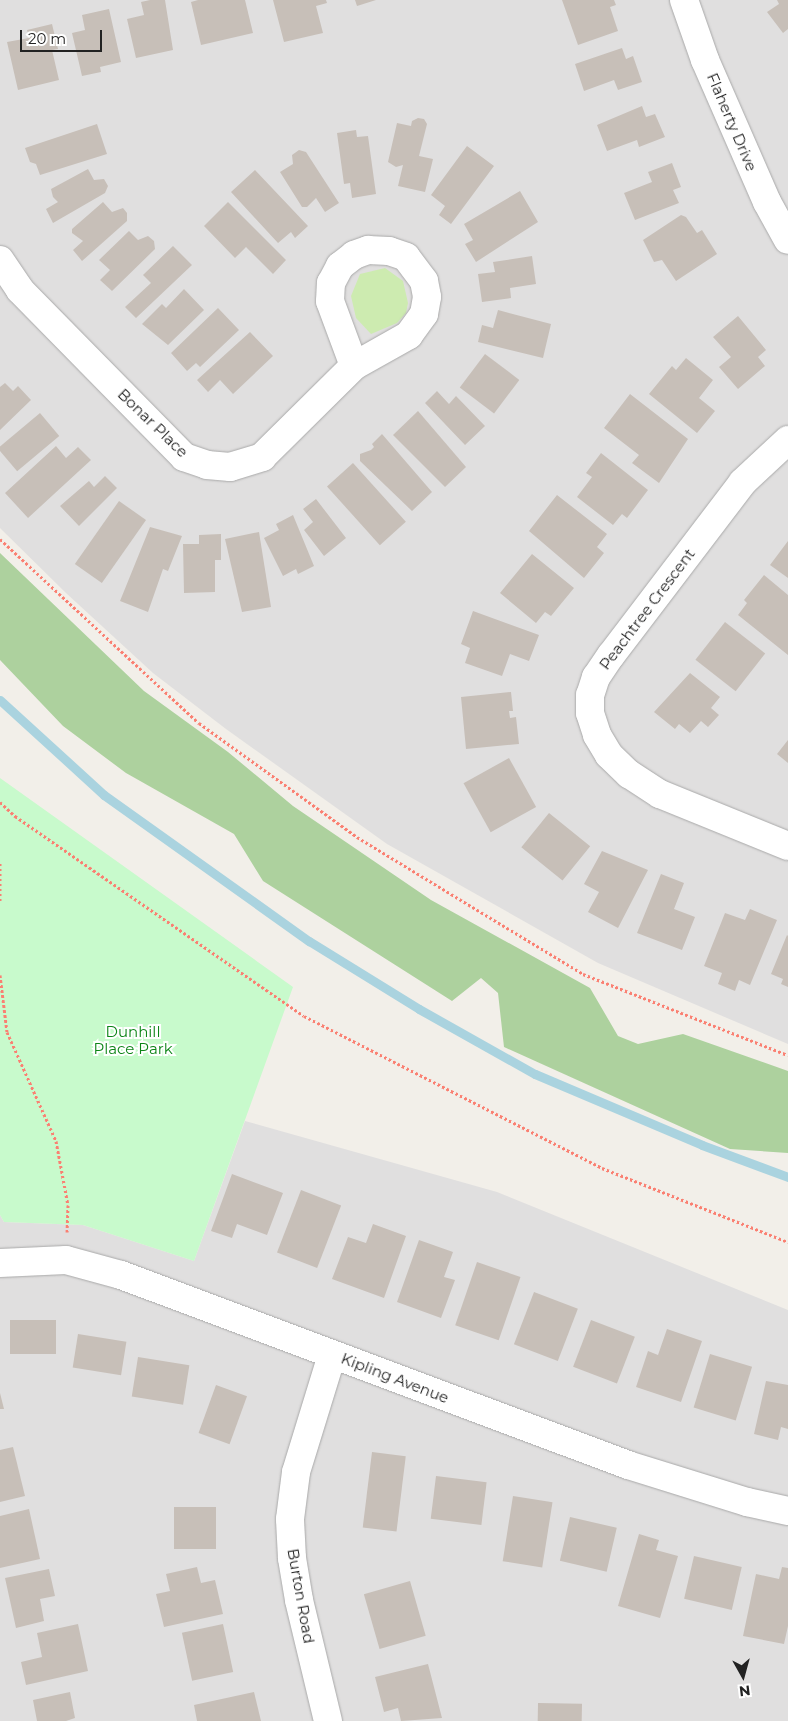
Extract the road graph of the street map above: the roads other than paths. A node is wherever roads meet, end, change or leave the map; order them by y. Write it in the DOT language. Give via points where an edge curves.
graph roads {
  1 [pos="684,0"];
  2 [pos="788,240"];
  3 [pos="0,260"];
  4 [pos="354,366"];
  5 [pos="788,440"];
  6 [pos="788,846"];
  7 [pos="0,1263"];
  8 [pos="332,1354"];
  9 [pos="788,1511"];
  10 [pos="328,1721"];
  1 -- 2 [label="street, Flaherty Drive" via="767,202"];
  3 -- 4 [label="street, Bonar Place" via="20,290 184,457 207,465 230,467 262,457"];
  5 -- 6 [label="street, Peachtree Crescent" via="743,482 611,655 596,677 590,696 590,713 596,735 609,755 629,774 660,794"];
  7 -- 8 [label="street, Kipling Avenue" via="66,1260 121,1275"];
  8 -- 9 [label="street, Kipling Avenue" via="628,1465 747,1502"];
  8 -- 10 [label="street, Burton Road" via="296,1472 290,1519 299,1600"];
}
